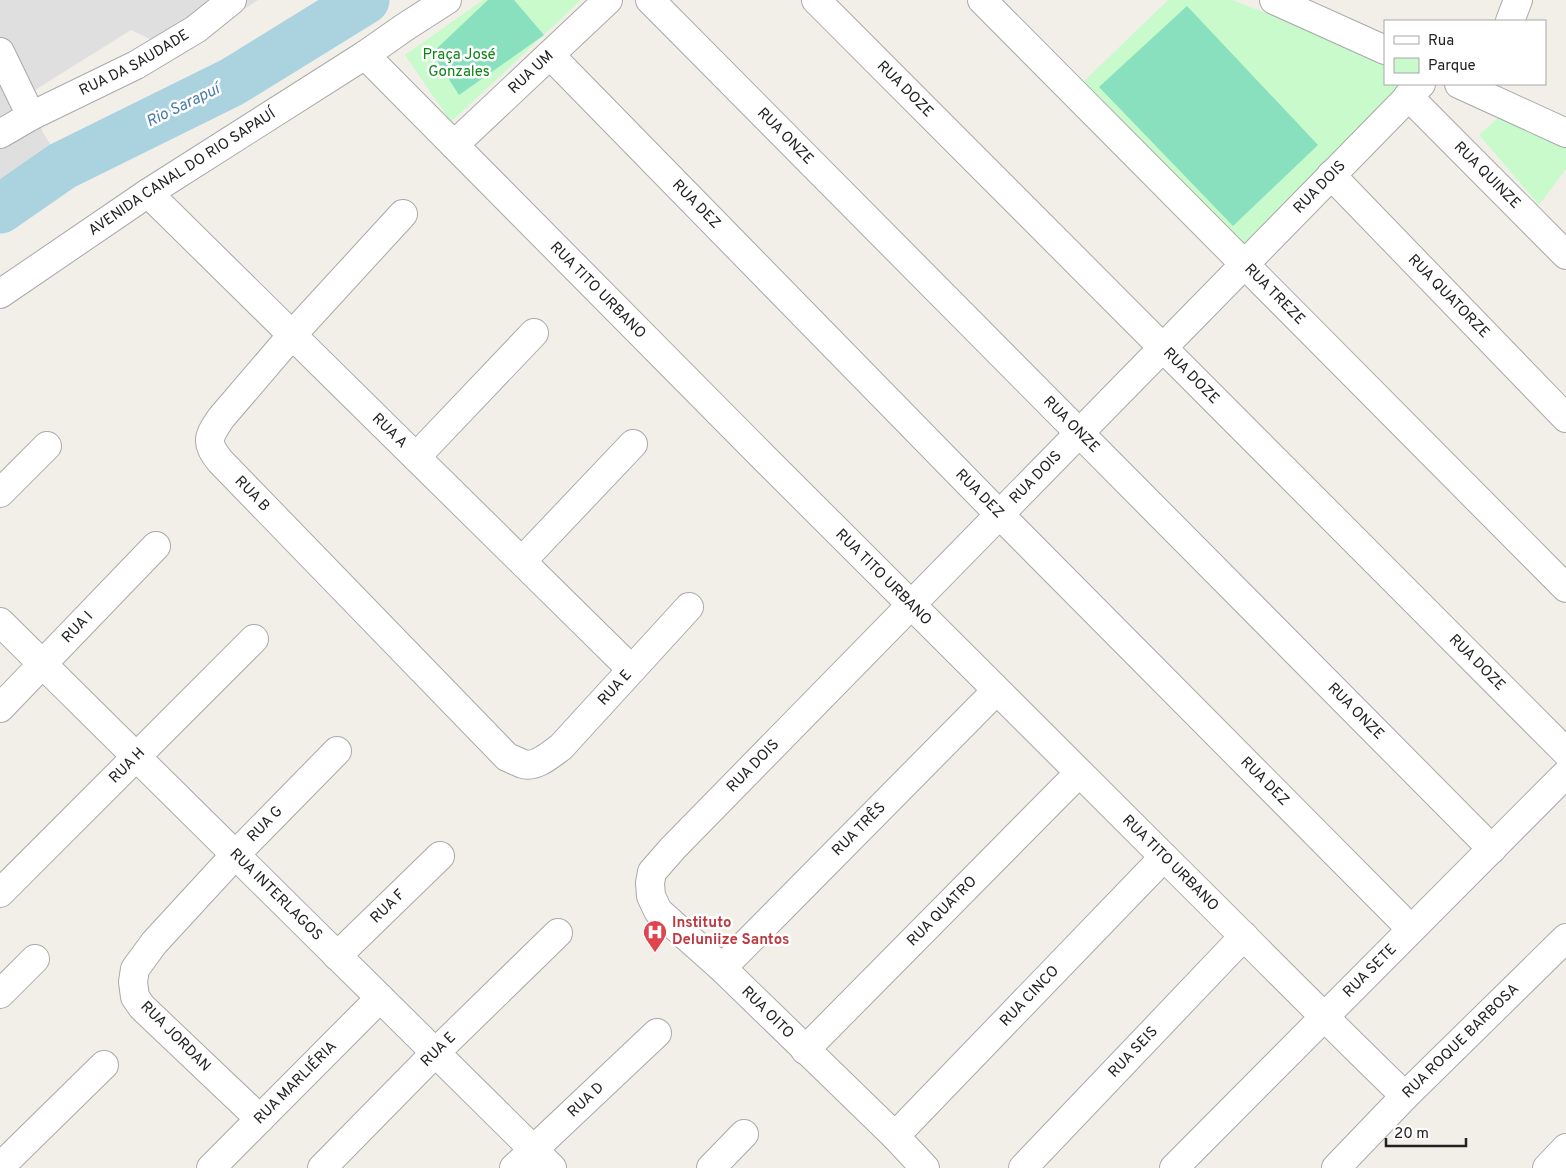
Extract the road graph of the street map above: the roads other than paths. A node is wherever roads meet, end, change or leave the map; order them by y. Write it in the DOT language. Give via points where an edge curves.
graph roads {
  1 [pos="232,0"];
  2 [pos="447,0"];
  3 [pos="608,0"];
  4 [pos="650,0"];
  5 [pos="816,0"];
  6 [pos="982,0"];
  7 [pos="1274,0"];
  8 [pos="1518,0"];
  9 [pos="1510,20"];
  10 [pos="1384,50"];
  11 [pos="0,52"];
  12 [pos="365,55"];
  13 [pos="550,55"];
  14 [pos="1464,85"];
  15 [pos="1415,90"];
  16 [pos="1493,91"];
  17 [pos="31,116"];
  18 [pos="1566,132"];
  19 [pos="0,134"];
  20 [pos="454,145"];
  21 [pos="1330,175"];
  22 [pos="148,194"];
  23 [pos="403,214"];
  24 [pos="1566,254"];
  25 [pos="1244,264"];
  26 [pos="0,294"];
  27 [pos="534,333"];
  28 [pos="292,335"];
  29 [pos="1162,348"];
  30 [pos="1566,418"];
  31 [pos="1080,432"];
  32 [pos="633,444"];
  33 [pos="47,446"];
  34 [pos="416,457"];
  35 [pos="0,493"];
  36 [pos="999,514"];
  37 [pos="156,546"];
  38 [pos="522,561"];
  39 [pos="1566,588"];
  40 [pos="910,606"];
  41 [pos="689,607"];
  42 [pos="0,622"];
  43 [pos="254,639"];
  44 [pos="43,664"];
  45 [pos="631,669"];
  46 [pos="996,691"];
  47 [pos="0,708"];
  48 [pos="337,751"];
  49 [pos="1566,752"];
  50 [pos="136,756"];
  51 [pos="507,757"];
  52 [pos="1079,773"];
  53 [pos="1566,774"];
  54 [pos="673,848"];
  55 [pos="1492,848"];
  56 [pos="235,855"];
  57 [pos="440,856"];
  58 [pos="1164,857"];
  59 [pos="0,893"];
  60 [pos="1411,930"];
  61 [pos="558,933"];
  62 [pos="1244,936"];
  63 [pos="1566,938"];
  64 [pos="154,943"];
  65 [pos="337,956"];
  66 [pos="35,959"];
  67 [pos="722,968"];
  68 [pos="0,994"];
  69 [pos="380,998"];
  70 [pos="1324,1018"];
  71 [pos="657,1033"];
  72 [pos="805,1050"];
  73 [pos="435,1053"];
  74 [pos="104,1064"];
  75 [pos="1405,1096"];
  76 [pos="260,1119"];
  77 [pos="744,1134"];
  78 [pos="895,1136"];
  79 [pos="1566,1148"];
  80 [pos="533,1162"];
  81 [pos="0,1167"];
  82 [pos="211,1168"];
  83 [pos="322,1168"];
  84 [pos="711,1168"];
  85 [pos="925,1168"];
  86 [pos="1023,1168"];
  87 [pos="1174,1168"];
  88 [pos="1336,1168"];
  89 [pos="1546,1168"];
  1 -- 17 [label="street, RUA DA SAUDADE" via="196,29 143,61"];
  2 -- 12 [label="street, AVENIDA CANAL DO RIO SAPAUÍ"];
  3 -- 13 [label="street, RUA UM"];
  4 -- 31 [label="street, RUA ONZE"];
  5 -- 29 [label="street, RUA DOZE"];
  6 -- 25 [label="street, RUA TREZE"];
  7 -- 10 [label="street"];
  8 -- 9 [label="street"];
  11 -- 17 [label="street"];
  12 -- 20 [label="street, RUA TITO URBANO"];
  12 -- 22 [label="street, AVENIDA CANAL DO RIO SAPAUÍ"];
  13 -- 20 [label="street, RUA UM"];
  13 -- 36 [label="street, RUA DEZ"];
  14 -- 16 [label="street"];
  15 -- 21 [label="street, RUA DOIS"];
  15 -- 24 [label="street, RUA QUINZE"];
  16 -- 18 [label="street"];
  17 -- 19 [label="street, RUA DA SAUDADE"];
  20 -- 40 [label="street, RUA TITO URBANO"];
  21 -- 25 [label="street, RUA DOIS"];
  21 -- 30 [label="street, RUA QUATORZE"];
  22 -- 26 [label="street, AVENIDA CANAL DO RIO SAPAUÍ"];
  22 -- 28 [label="street, RUA A"];
  23 -- 28 [label="street, RUA B"];
  25 -- 29 [label="street, RUA DOIS"];
  25 -- 39 [label="street, RUA TREZE"];
  27 -- 34 [label="street"];
  28 -- 34 [label="street, RUA A"];
  28 -- 51 [label="street, RUA B" via="211,432 211,450"];
  29 -- 31 [label="street, RUA DOIS"];
  29 -- 49 [label="street, RUA DOZE"];
  31 -- 36 [label="street, RUA DOIS"];
  31 -- 55 [label="street, RUA ONZE"];
  32 -- 38 [label="street"];
  33 -- 35 [label="street"];
  34 -- 38 [label="street, RUA A"];
  36 -- 40 [label="street, RUA DOIS"];
  36 -- 60 [label="street, RUA DEZ"];
  37 -- 44 [label="street, RUA I"];
  38 -- 45 [label="street, RUA A"];
  40 -- 46 [label="street, RUA TITO URBANO"];
  40 -- 54 [label="street, RUA DOIS"];
  41 -- 45 [label="street, RUA E"];
  42 -- 44 [label="street, RUA INTERLAGOS"];
  43 -- 50 [label="street, RUA H"];
  44 -- 47 [label="street, RUA I"];
  44 -- 50 [label="street, RUA INTERLAGOS"];
  45 -- 51 [label="street, RUA E" via="561,747 533,764 525,765"];
  46 -- 52 [label="street, RUA TITO URBANO"];
  46 -- 67 [label="street, RUA TRÊS"];
  48 -- 56 [label="street, RUA G"];
  50 -- 56 [label="street, RUA INTERLAGOS"];
  50 -- 59 [label="street, RUA H"];
  52 -- 58 [label="street, RUA TITO URBANO"];
  52 -- 72 [label="street, RUA QUATRO"];
  53 -- 55 [label="street, RUA SETE"];
  54 -- 67 [label="street, RUA OITO" via="652,872 651,896 658,910"];
  55 -- 60 [label="street, RUA SETE"];
  56 -- 64 [label="street, RUA G"];
  56 -- 65 [label="street, RUA INTERLAGOS"];
  57 -- 65 [label="street, RUA F"];
  58 -- 62 [label="street, RUA TITO URBANO"];
  58 -- 78 [label="street, RUA CINCO"];
  60 -- 70 [label="street, RUA SETE"];
  61 -- 73 [label="street, RUA E"];
  62 -- 70 [label="street, RUA TITO URBANO"];
  62 -- 86 [label="street, RUA SEIS"];
  63 -- 75 [label="street, RUA ROQUE BARBOSA"];
  64 -- 76 [label="street, RUA JORDAN" via="135,969 135,997 163,1028"];
  65 -- 69 [label="street, RUA INTERLAGOS"];
  66 -- 68 [label="street"];
  67 -- 72 [label="street, RUA OITO"];
  69 -- 73 [label="street, RUA INTERLAGOS"];
  69 -- 76 [label="street, RUA MARLIÉRIA"];
  70 -- 75 [label="street, RUA TITO URBANO"];
  70 -- 87 [label="street, RUA SETE"];
  71 -- 80 [label="street, RUA D"];
  72 -- 78 [label="street, RUA OITO"];
  73 -- 80 [label="street, RUA INTERLAGOS"];
  73 -- 83 [label="street, RUA E"];
  74 -- 81 [label="street"];
  75 -- 88 [label="street, RUA ROQUE BARBOSA"];
  76 -- 82 [label="street, RUA MARLIÉRIA"];
  77 -- 84 [label="street"];
  78 -- 85 [label="street, RUA OITO"];
  79 -- 89 [label="street"];
}
